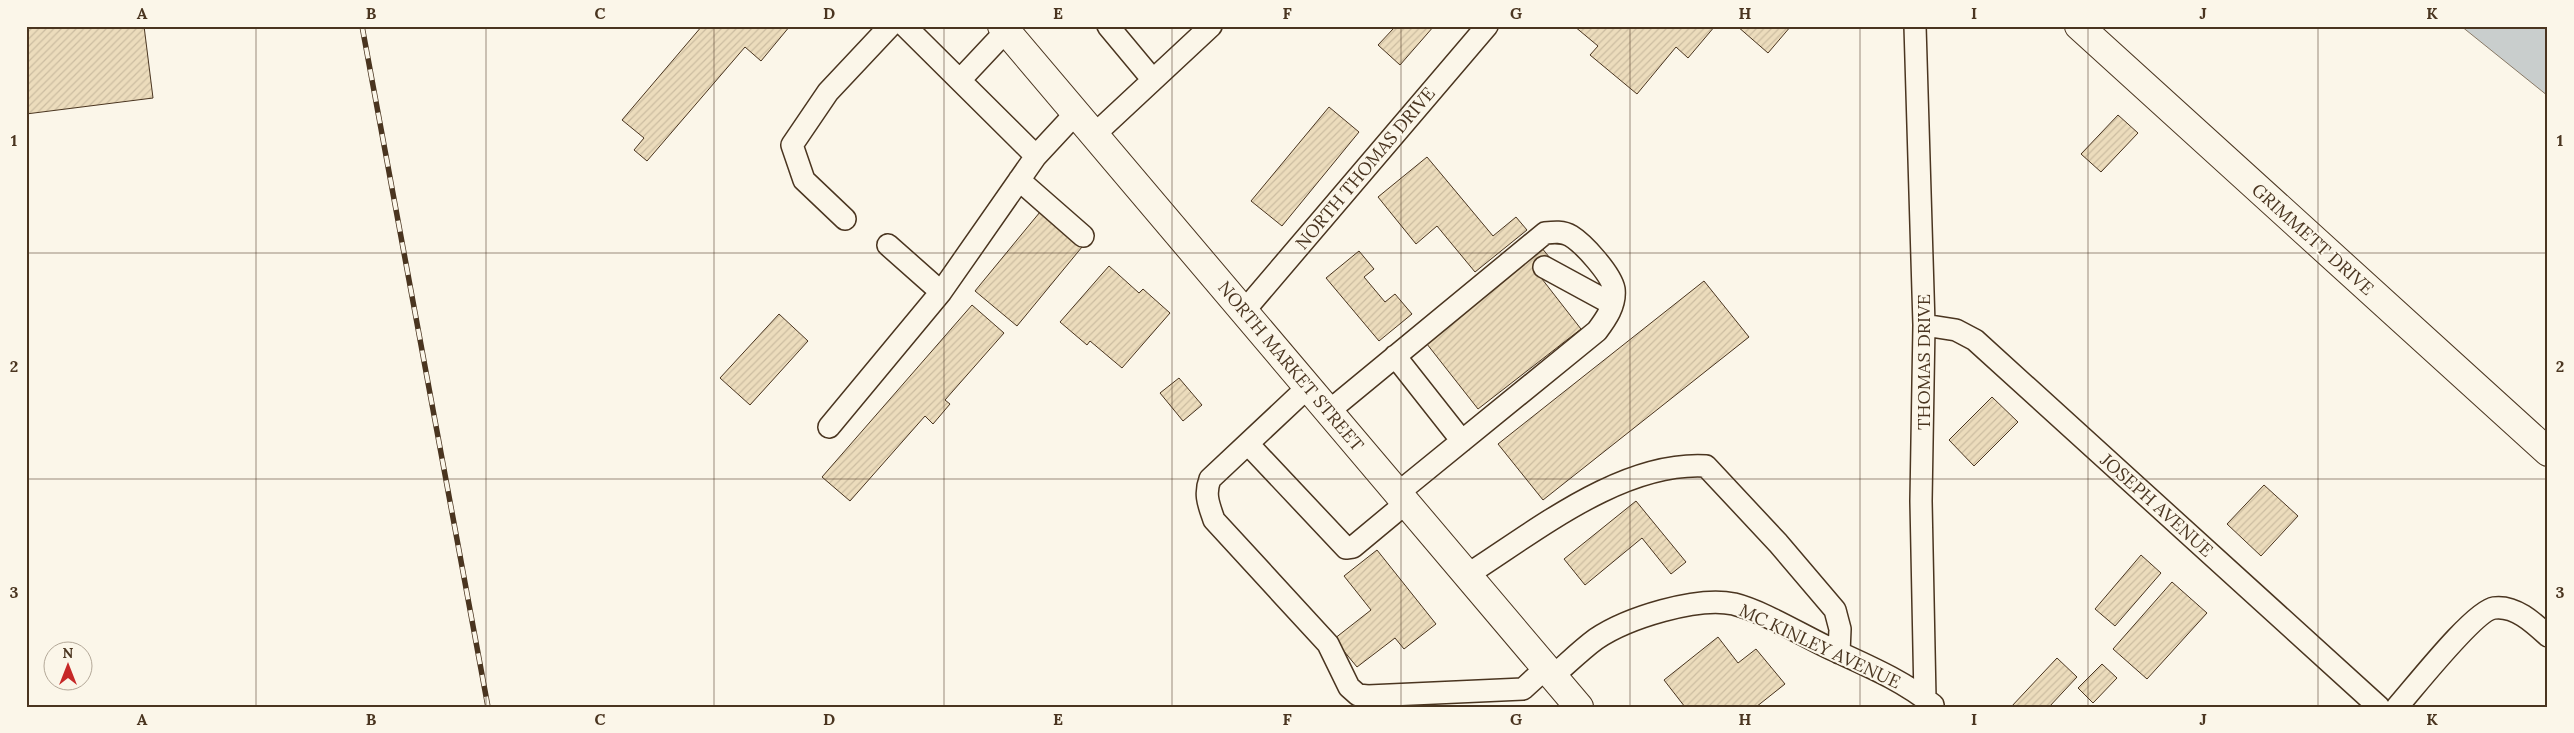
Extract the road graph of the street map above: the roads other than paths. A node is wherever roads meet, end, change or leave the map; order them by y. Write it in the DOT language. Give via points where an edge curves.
graph roads {
  1 [pos="890,26"];
  2 [pos="905,26"];
  3 [pos="1108,26"];
  4 [pos="1211,26"];
  5 [pos="1487,26"];
  6 [pos="1915,26"];
  7 [pos="2079,26"];
  8 [pos="1004,29"];
  9 [pos="960,80"];
  10 [pos="1153,80"];
  11 [pos="1076,113"];
  12 [pos="1094,135"];
  13 [pos="1036,156"];
  14 [pos="1020,180"];
  15 [pos="845,219"];
  16 [pos="1083,236"];
  17 [pos="888,245"];
  18 [pos="1544,267"];
  19 [pos="941,292"];
  20 [pos="1612,304"];
  21 [pos="1244,311"];
  22 [pos="1924,325"];
  23 [pos="1395,356"];
  24 [pos="1308,387"];
  25 [pos="1328,411"];
  26 [pos="829,427"];
  27 [pos="1462,441"];
  28 [pos="1248,444"];
  29 [pos="2548,452"];
  30 [pos="1402,498"];
  31 [pos="1467,574"];
  32 [pos="2548,636"];
  33 [pos="1839,653"];
  34 [pos="1549,672"];
  35 [pos="1930,702"];
  36 [pos="1579,707"];
  37 [pos="2379,707"];
  38 [pos="2397,707"];
  1 -- 15 [label="street" via="828,92 792,145 804,180"];
  2 -- 9 [label="street"];
  3 -- 10 [label="street"];
  4 -- 10 [label="street"];
  5 -- 21 [label="street, NORTH THOMAS DRIVE"];
  6 -- 22 [label="street, THOMAS DRIVE"];
  7 -- 29 [label="main road, GRIMMETT DRIVE"];
  8 -- 9 [label="street"];
  8 -- 11 [label="main road, NORTH MARKET STREET"];
  9 -- 13 [label="street"];
  10 -- 12 [label="street"];
  11 -- 12 [label="main road, NORTH MARKET STREET"];
  11 -- 13 [label="street"];
  12 -- 21 [label="main road, NORTH MARKET STREET"];
  13 -- 14 [label="street"];
  14 -- 16 [label="street"];
  14 -- 19 [label="street"];
  17 -- 19 [label="street"];
  18 -- 20 [label="street"];
  19 -- 26 [label="street"];
  20 -- 23 [label="street" via="1614,288 1602,266 1571,236 1558,231 1545,233"];
  20 -- 27 [label="street" via="1597,331"];
  21 -- 24 [label="main road, NORTH MARKET STREET"];
  22 -- 35 [label="street, THOMAS DRIVE" via="1921,501"];
  22 -- 37 [label="street, JOSEPH AVENUE" via="1956,330 1975,340"];
  23 -- 25 [label="street"];
  23 -- 27 [label="street"];
  24 -- 25 [label="main road, NORTH MARKET STREET"];
  24 -- 28 [label="street, MC KINLEY AVENUE"];
  25 -- 30 [label="main road, NORTH MARKET STREET"];
  27 -- 30 [label="street"];
  28 -- 30 [label="street" via="1346,548 1353,547"];
  28 -- 34 [label="street, MC KINLEY AVENUE" via="1210,480 1206,489 1214,520 1328,644 1349,688 1358,695 1523,689"];
  30 -- 31 [label="main road, NORTH MARKET STREET"];
  31 -- 33 [label="street" via="1601,490 1669,467 1706,466 1835,610 1840,628"];
  31 -- 34 [label="main road, NORTH MARKET STREET"];
  32 -- 38 [label="street" via="2518,613 2506,608 2493,608 2474,620"];
  33 -- 34 [label="street, MC KINLEY AVENUE" via="1735,605 1703,603 1666,611 1619,628"];
  33 -- 35 [label="street, MC KINLEY AVENUE" via="1896,680"];
  34 -- 36 [label="main road, NORTH MARKET STREET"];
}
